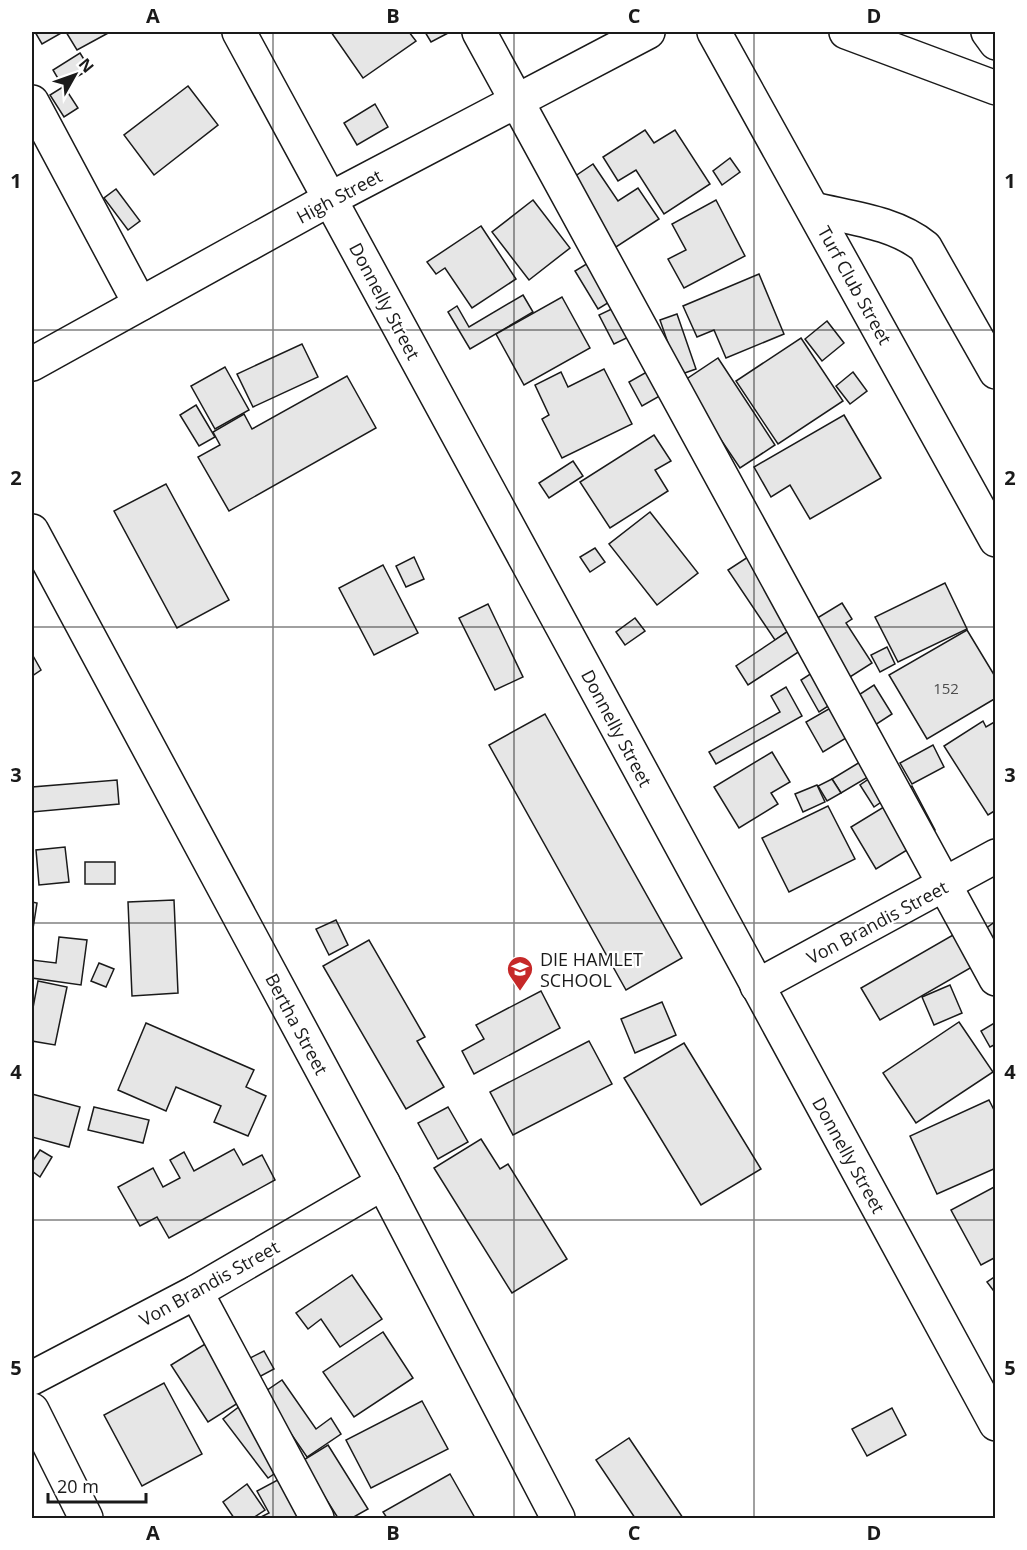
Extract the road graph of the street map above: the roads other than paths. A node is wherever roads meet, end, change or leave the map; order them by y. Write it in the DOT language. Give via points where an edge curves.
graph roads {
  1 [pos="239,32"];
  2 [pos="479,32"];
  3 [pos="648,32"];
  4 [pos="714,32"];
  5 [pos="846,32"];
  6 [pos="988,32"];
  7 [pos="996,43"];
  8 [pos="996,88"];
  9 [pos="32,102"];
  10 [pos="516,103"];
  11 [pos="330,199"];
  12 [pos="813,209"];
  13 [pos="140,304"];
  14 [pos="32,364"];
  15 [pos="996,372"];
  16 [pos="32,531"];
  17 [pos="996,540"];
  18 [pos="996,856"];
  19 [pos="945,885"];
  20 [pos="996,979"];
  21 [pos="757,986"];
  22 [pos="383,1183"];
  23 [pos="196,1292"];
  24 [pos="32,1378"];
  25 [pos="32,1410"];
  26 [pos="996,1424"];
  27 [pos="86,1518"];
  28 [pos="316,1518"];
  29 [pos="558,1518"];
  1 -- 11 [label="street, Donnelly Street"];
  2 -- 10 [label="street"];
  3 -- 10 [label="street, High Street"];
  4 -- 12 [label="street, Turf Club Street"];
  5 -- 8 [label="street"];
  6 -- 7 [label="street"];
  9 -- 13 [label="street"];
  10 -- 11 [label="street, High Street"];
  10 -- 19 [label="street"];
  11 -- 13 [label="street, High Street"];
  11 -- 21 [label="street, Donnelly Street"];
  12 -- 15 [label="street" via="897,230 925,247"];
  12 -- 17 [label="street, Turf Club Street"];
  13 -- 14 [label="street, High Street"];
  16 -- 22 [label="street, Bertha Street"];
  18 -- 19 [label="street, Von Brandis Street"];
  19 -- 20 [label="street"];
  19 -- 21 [label="street, Von Brandis Street"];
  21 -- 26 [label="street, Donnelly Street"];
  22 -- 23 [label="street, Von Brandis Street"];
  22 -- 29 [label="street, Bertha Street"];
  23 -- 24 [label="street, Von Brandis Street"];
  23 -- 28 [label="street"];
  25 -- 27 [label="street"];
}
